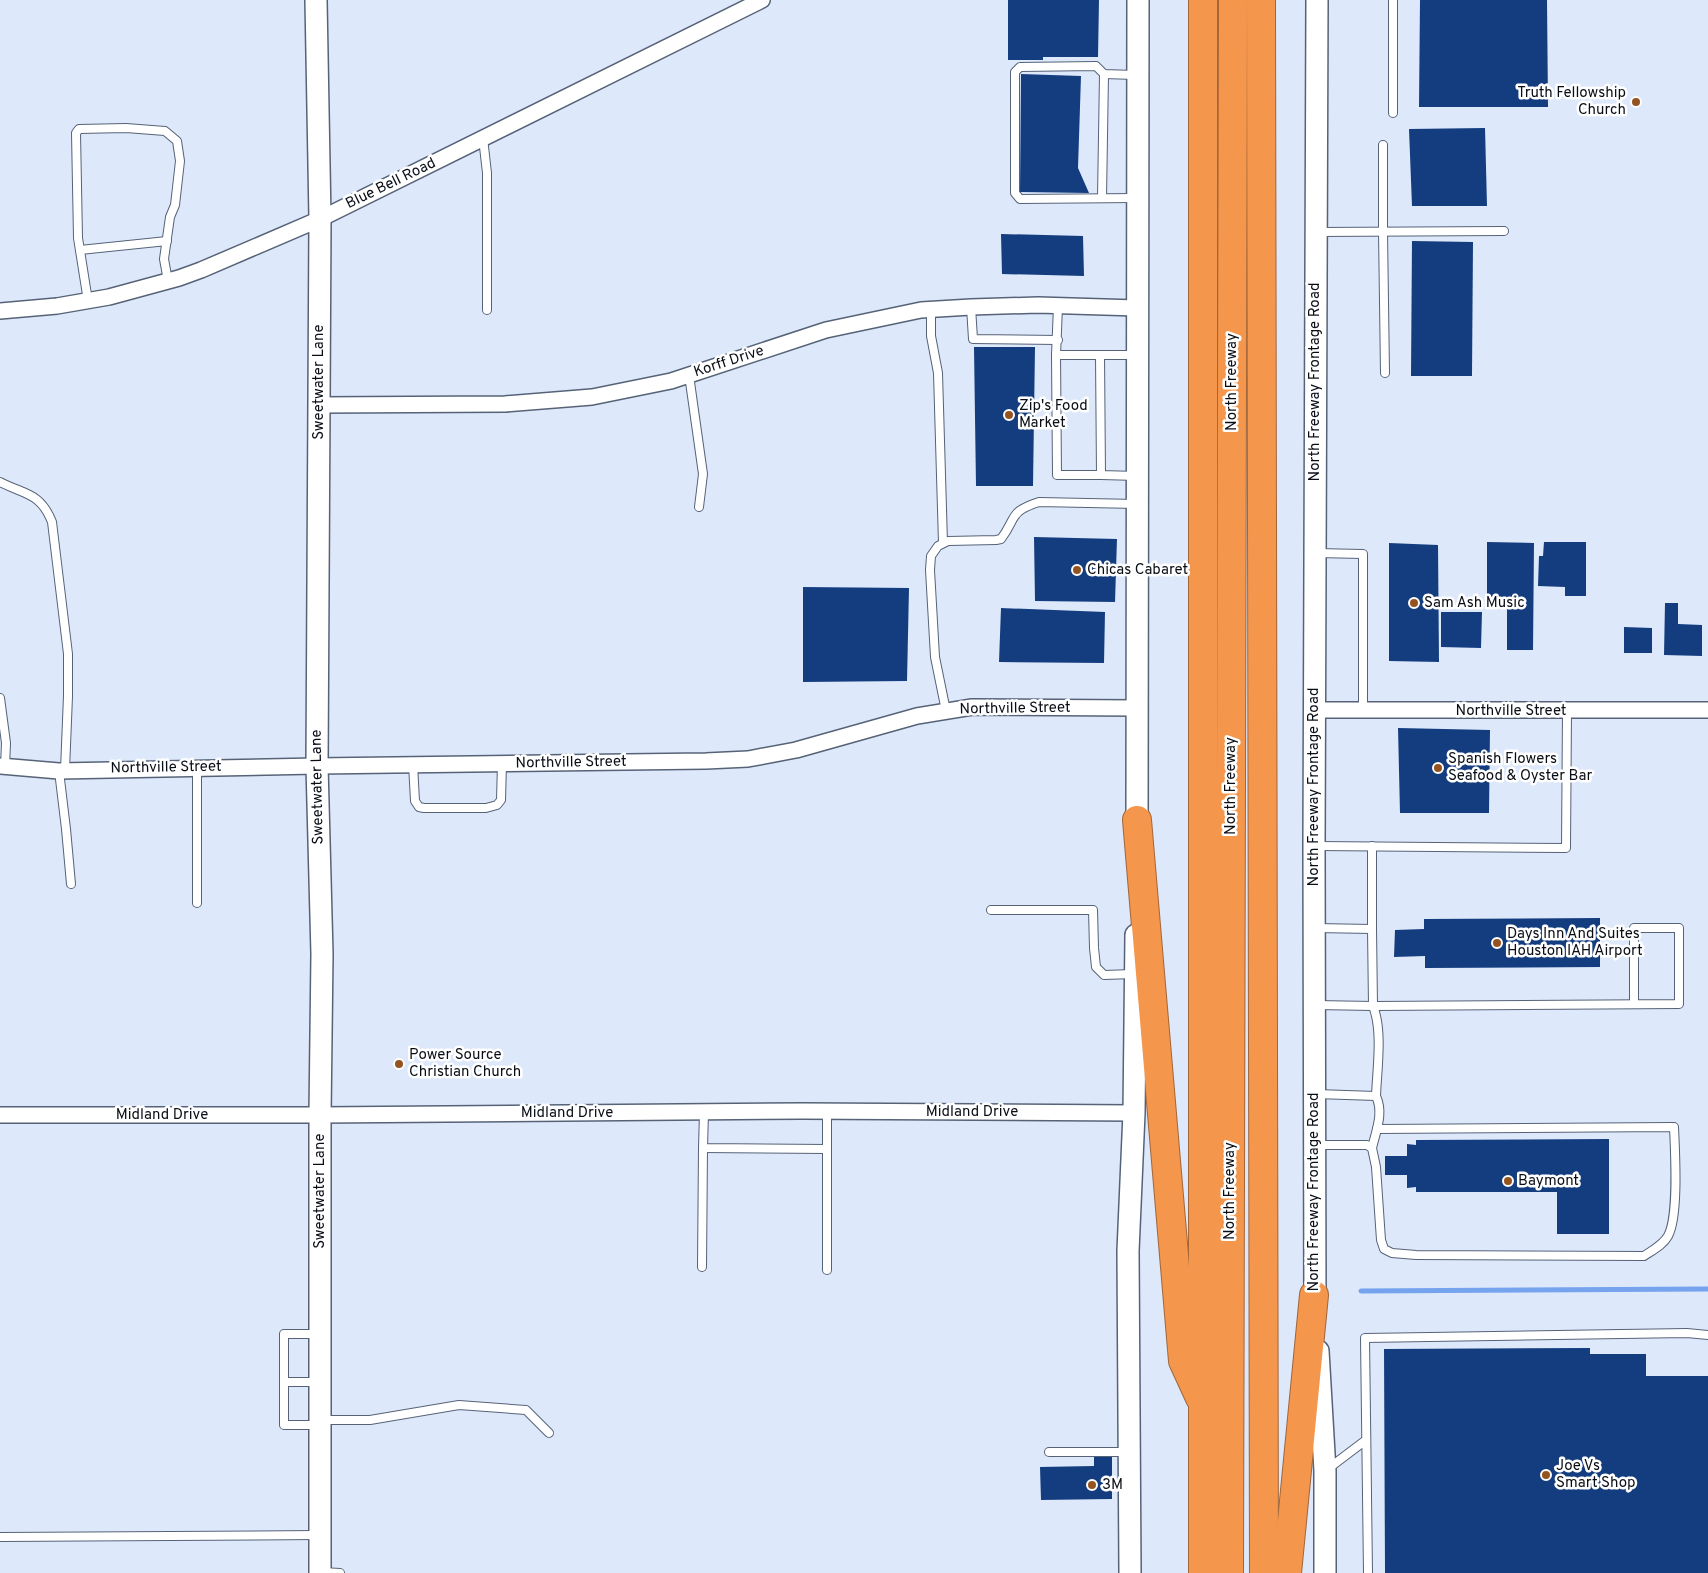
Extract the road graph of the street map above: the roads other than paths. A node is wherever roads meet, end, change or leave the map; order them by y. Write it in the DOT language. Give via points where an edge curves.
graph roads {
  1 [pos="316,0"];
  2 [pos="762,0"];
  3 [pos="1138,0"];
  4 [pos="1203,0"];
  5 [pos="1232,0"];
  6 [pos="1261,0"];
  7 [pos="1317,0"];
  8 [pos="1393,0"];
  9 [pos="1104,74"];
  10 [pos="1137,75"];
  11 [pos="1393,113"];
  12 [pos="483,138"];
  13 [pos="1383,145"];
  14 [pos="1102,198"];
  15 [pos="1137,198"];
  16 [pos="320,220"];
  17 [pos="1383,231"];
  18 [pos="1504,231"];
  19 [pos="1316,232"];
  20 [pos="167,241"];
  21 [pos="80,250"];
  22 [pos="168,281"];
  23 [pos="88,302"];
  24 [pos="1058,306"];
  25 [pos="971,307"];
  26 [pos="1137,308"];
  27 [pos="486,310"];
  28 [pos="931,310"];
  29 [pos="0,311"];
  30 [pos="1058,340"];
  31 [pos="1056,355"];
  32 [pos="1100,355"];
  33 [pos="1137,355"];
  34 [pos="1385,373"];
  35 [pos="688,375"];
  36 [pos="318,405"];
  37 [pos="1101,475"];
  38 [pos="1137,476"];
  39 [pos="0,482"];
  40 [pos="1137,504"];
  41 [pos="699,508"];
  42 [pos="943,543"];
  43 [pos="1315,553"];
  44 [pos="0,698"];
  45 [pos="1136,708"];
  46 [pos="1314,710"];
  47 [pos="1708,710"];
  48 [pos="946,711"];
  49 [pos="1363,711"];
  50 [pos="1567,711"];
  51 [pos="502,763"];
  52 [pos="413,764"];
  53 [pos="2,766"];
  54 [pos="317,766"];
  55 [pos="197,768"];
  56 [pos="62,771"];
  57 [pos="1137,820"];
  58 [pos="1314,846"];
  59 [pos="1372,846"];
  60 [pos="71,884"];
  61 [pos="197,903"];
  62 [pos="991,910"];
  63 [pos="1314,928"];
  64 [pos="1372,929"];
  65 [pos="1135,974"];
  66 [pos="1634,1004"];
  67 [pos="1314,1005"];
  68 [pos="1373,1006"];
  69 [pos="1314,1094"];
  70 [pos="1376,1096"];
  71 [pos="704,1112"];
  72 [pos="827,1112"];
  73 [pos="1134,1113"];
  74 [pos="0,1114"];
  75 [pos="320,1115"];
  76 [pos="1377,1129"];
  77 [pos="1314,1145"];
  78 [pos="703,1148"];
  79 [pos="1372,1148"];
  80 [pos="828,1149"];
  81 [pos="702,1267"];
  82 [pos="827,1270"];
  83 [pos="1314,1294"];
  84 [pos="320,1334"];
  85 [pos="1708,1335"];
  86 [pos="284,1382"];
  87 [pos="320,1382"];
  88 [pos="1203,1405"];
  89 [pos="320,1422"];
  90 [pos="549,1433"];
  91 [pos="1366,1440"];
  92 [pos="1050,1452"];
  93 [pos="1129,1452"];
  94 [pos="1325,1470"];
  95 [pos="320,1535"];
  96 [pos="0,1537"];
  97 [pos="327,1573"];
  98 [pos="1130,1573"];
  99 [pos="1203,1573"];
  100 [pos="1229,1573"];
  101 [pos="1264,1573"];
  102 [pos="1286,1573"];
  103 [pos="1325,1573"];
  104 [pos="1368,1573"];
  1 -- 16 [label="main road, Sweetwater Lane"];
  2 -- 12 [label="street, Blue Bell Road"];
  3 -- 10 [label="main road"];
  4 -- 88 [label="highway, North Freeway"];
  5 -- 100 [label="highway, North Freeway"];
  6 -- 101 [label="highway, North Freeway"];
  7 -- 19 [label="main road, North Freeway Frontage Road"];
  8 -- 11 [label="lane"];
  9 -- 10 [label="lane"];
  9 -- 14 [label="lane"];
  9 -- 14 [label="lane" via="1096,66 1020,67 1015,72 1015,194 1020,199"];
  10 -- 15 [label="main road"];
  12 -- 16 [label="street, Blue Bell Road"];
  12 -- 27 [label="lane"];
  13 -- 17 [label="lane"];
  14 -- 15 [label="lane"];
  15 -- 26 [label="main road"];
  16 -- 22 [label="street, Blue Bell Road"];
  16 -- 36 [label="main road, Sweetwater Lane"];
  17 -- 18 [label="lane"];
  17 -- 19 [label="lane"];
  17 -- 34 [label="lane"];
  19 -- 43 [label="main road, North Freeway Frontage Road"];
  20 -- 21 [label="lane"];
  20 -- 21 [label="lane" via="180,161 177,141 165,131 79,129 76,141"];
  20 -- 22 [label="lane" via="164,259"];
  21 -- 23 [label="lane"];
  22 -- 23 [label="street, Blue Bell Road"];
  23 -- 29 [label="street, Blue Bell Road"];
  24 -- 25 [label="street, Korff Drive"];
  24 -- 26 [label="street, Korff Drive"];
  24 -- 30 [label="lane"];
  25 -- 28 [label="street, Korff Drive"];
  25 -- 30 [label="lane" via="973,339"];
  26 -- 33 [label="main road"];
  28 -- 35 [label="street, Korff Drive" via="826,330"];
  28 -- 42 [label="lane" via="931,336 938,373"];
  30 -- 31 [label="lane"];
  31 -- 32 [label="lane"];
  31 -- 37 [label="lane" via="1057,474"];
  32 -- 33 [label="lane"];
  32 -- 37 [label="lane"];
  33 -- 38 [label="main road"];
  35 -- 36 [label="street, Korff Drive" via="601,396 573,399 506,404"];
  35 -- 41 [label="lane" via="703,474"];
  36 -- 54 [label="main road, Sweetwater Lane"];
  37 -- 38 [label="lane"];
  38 -- 40 [label="main road"];
  39 -- 56 [label="lane" via="37,498 52,522 68,654"];
  40 -- 42 [label="lane" via="1039,502 1015,513 1001,538"];
  40 -- 45 [label="main road"];
  42 -- 48 [label="lane" via="931,556 930,570 935,657"];
  43 -- 46 [label="main road, North Freeway Frontage Road"];
  43 -- 49 [label="lane" via="1363,554"];
  44 -- 53 [label="lane" via="6,743"];
  45 -- 48 [label="street, Northville Street" via="1001,706"];
  45 -- 57 [label="main road"];
  46 -- 49 [label="street, Northville Street"];
  46 -- 58 [label="main road, North Freeway Frontage Road"];
  47 -- 50 [label="street, Northville Street"];
  48 -- 51 [label="street, Northville Street" via="916,716 796,750 748,758"];
  49 -- 50 [label="street, Northville Street"];
  50 -- 59 [label="lane" via="1566,848"];
  51 -- 52 [label="street, Northville Street"];
  51 -- 52 [label="lane" via="501,800 486,808 419,807 415,801"];
  52 -- 54 [label="street, Northville Street"];
  53 -- 56 [label="street, Northville Street"];
  54 -- 55 [label="street, Northville Street"];
  54 -- 75 [label="main road, Sweetwater Lane" via="322,954"];
  55 -- 56 [label="street, Northville Street"];
  55 -- 61 [label="lane"];
  56 -- 60 [label="lane"];
  57 -- 65 [label="main road"];
  57 -- 88 [label="highway" via="1183,1361"];
  58 -- 59 [label="lane"];
  58 -- 63 [label="main road, North Freeway Frontage Road"];
  59 -- 64 [label="lane"];
  62 -- 65 [label="lane" via="1093,910 1096,967 1104,975"];
  63 -- 64 [label="lane"];
  63 -- 67 [label="main road, North Freeway Frontage Road"];
  64 -- 68 [label="lane"];
  65 -- 73 [label="main road"];
  66 -- 66 [label="lane" via="1679,1004 1678,928 1634,928"];
  66 -- 68 [label="lane"];
  67 -- 68 [label="lane"];
  67 -- 69 [label="main road, North Freeway Frontage Road"];
  68 -- 70 [label="lane" via="1378,1029"];
  69 -- 70 [label="lane"];
  69 -- 77 [label="main road, North Freeway Frontage Road"];
  70 -- 76 [label="lane" via="1380,1117"];
  71 -- 72 [label="street, Midland Drive"];
  71 -- 75 [label="street, Midland Drive"];
  71 -- 78 [label="lane"];
  72 -- 73 [label="street, Midland Drive"];
  72 -- 80 [label="lane"];
  73 -- 93 [label="main road" via="1128,1251"];
  74 -- 75 [label="street, Midland Drive"];
  75 -- 84 [label="main road, Sweetwater Lane"];
  76 -- 79 [label="lane"];
  76 -- 79 [label="lane" via="1674,1127 1674,1216 1668,1236 1644,1256 1392,1253 1384,1248 1381,1240"];
  77 -- 79 [label="lane" via="1367,1145"];
  77 -- 83 [label="main road, North Freeway Frontage Road"];
  78 -- 80 [label="lane"];
  78 -- 81 [label="lane"];
  80 -- 82 [label="lane"];
  83 -- 94 [label="main road, North Freeway Frontage Road"];
  83 -- 102 [label="highway"];
  84 -- 86 [label="lane" via="284,1334"];
  84 -- 87 [label="main road, Sweetwater Lane"];
  85 -- 91 [label="lane" via="1365,1338"];
  86 -- 87 [label="lane"];
  86 -- 89 [label="lane" via="284,1425"];
  87 -- 89 [label="main road, Sweetwater Lane"];
  88 -- 99 [label="highway, North Freeway"];
  89 -- 90 [label="lane" via="370,1420 459,1405 526,1410"];
  89 -- 95 [label="main road, Sweetwater Lane"];
  91 -- 94 [label="lane"];
  91 -- 104 [label="lane"];
  92 -- 93 [label="lane"];
  93 -- 98 [label="main road"];
  94 -- 103 [label="main road, North Freeway Frontage Road"];
  95 -- 96 [label="lane"];
  95 -- 97 [label="main road, Sweetwater Lane"];
}
